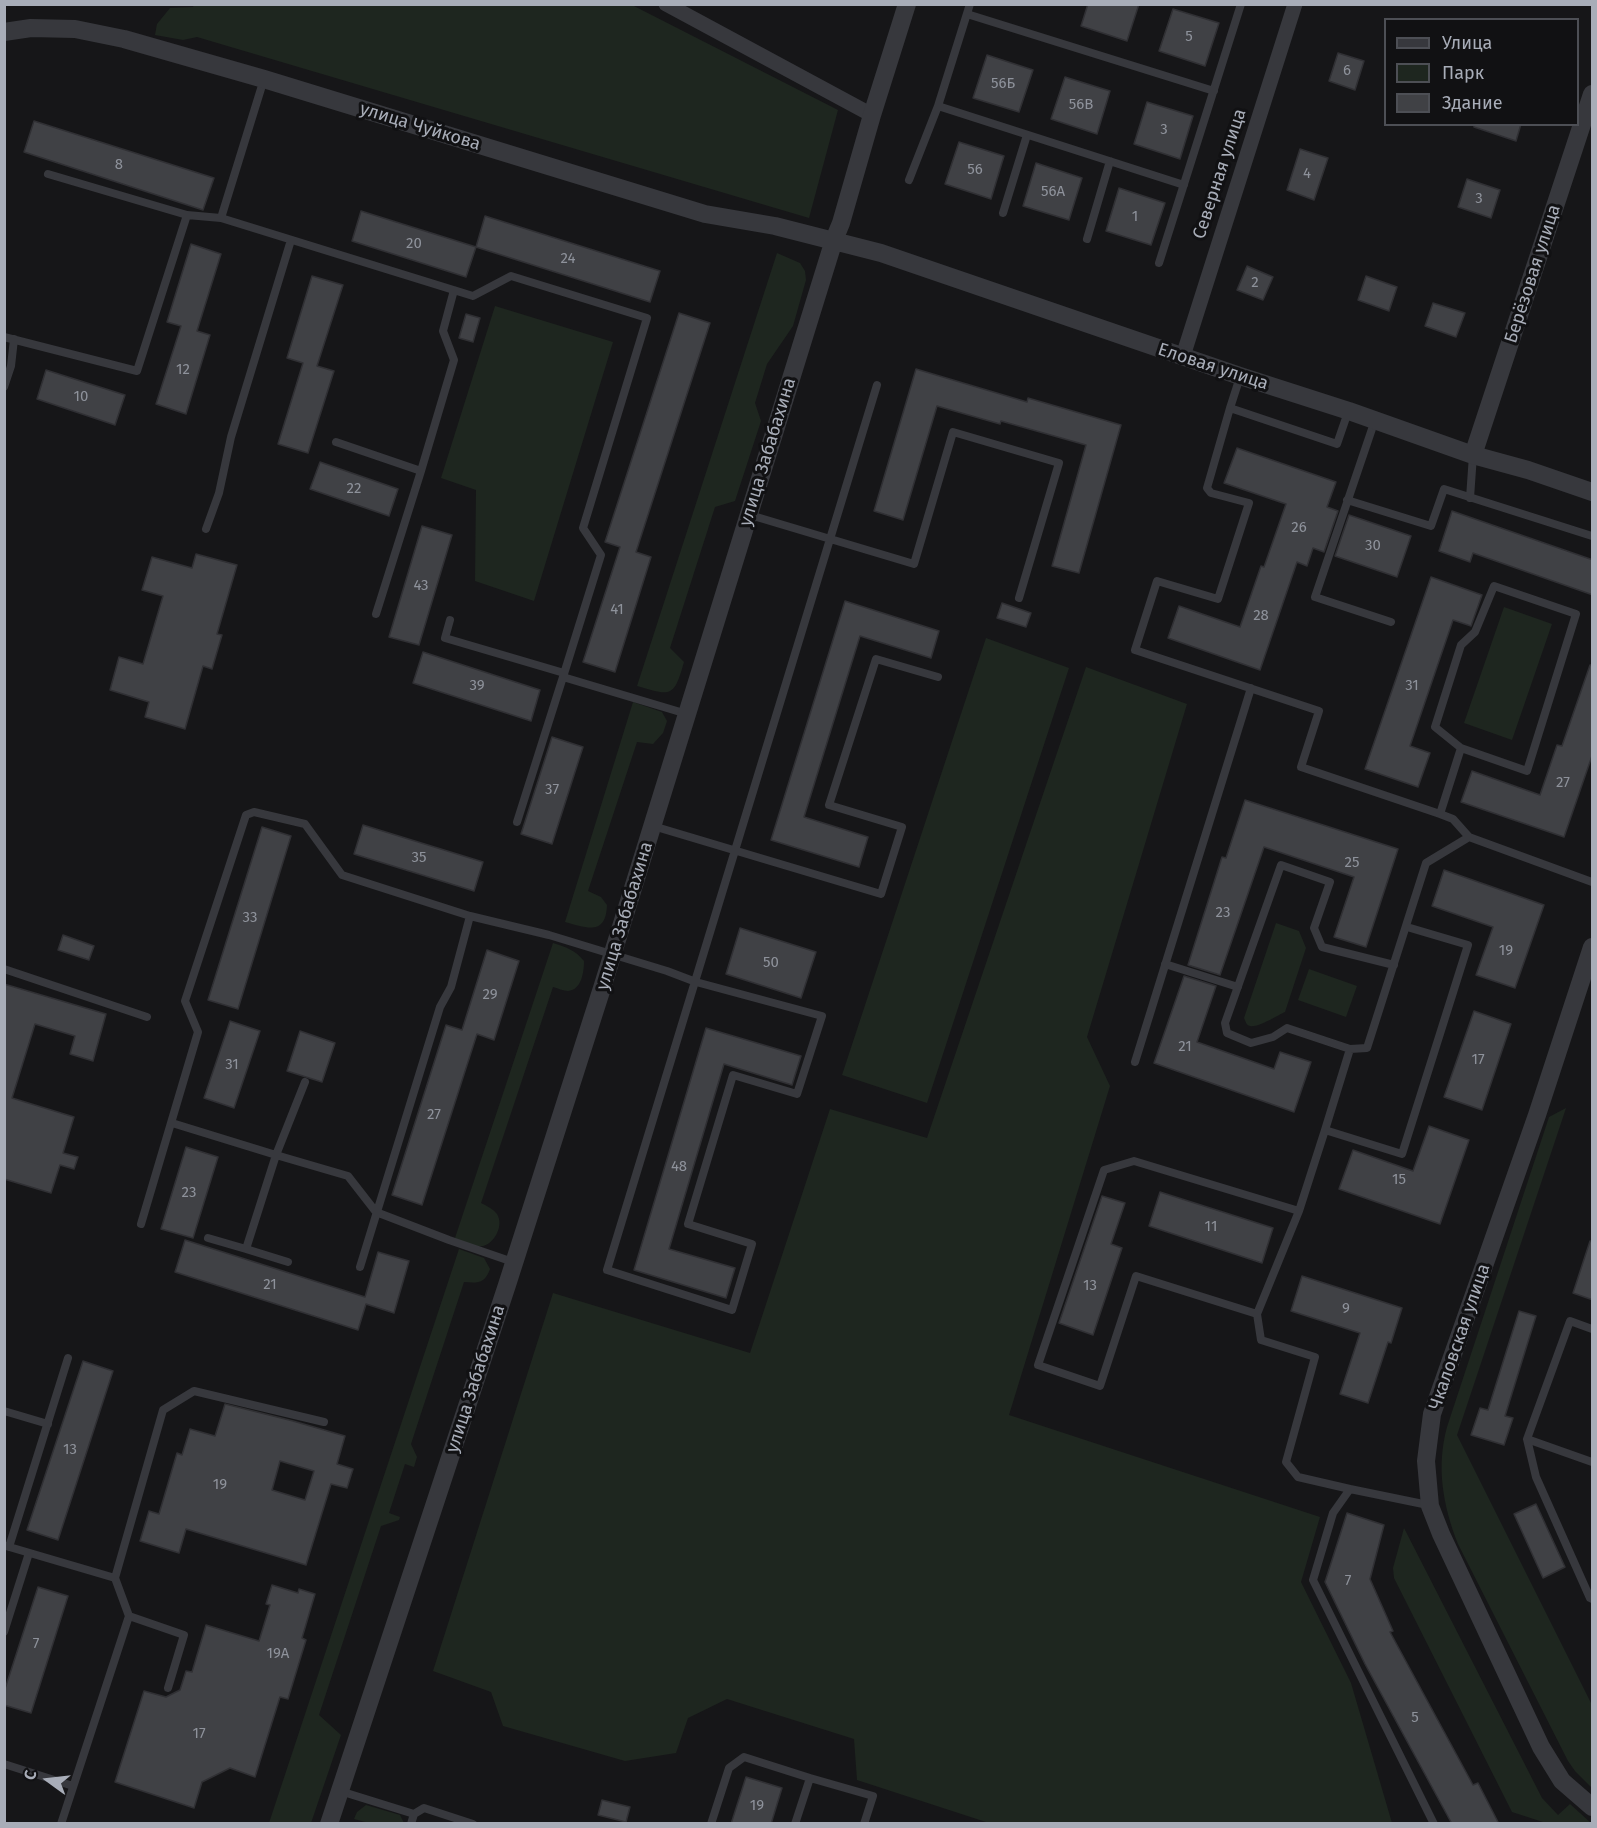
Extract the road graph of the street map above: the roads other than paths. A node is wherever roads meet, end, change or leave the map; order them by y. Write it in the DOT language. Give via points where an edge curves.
graph roads {
  1 [pos="666,4"];
  2 [pos="970,4"];
  3 [pos="1241,4"];
  4 [pos="1295,4"];
  5 [pos="907,5"];
  6 [pos="967,14"];
  7 [pos="4,32"];
  8 [pos="264,79"];
  9 [pos="1214,91"];
  10 [pos="1593,94"];
  11 [pos="938,106"];
  12 [pos="872,115"];
  13 [pos="1027,135"];
  14 [pos="1110,161"];
  15 [pos="48,174"];
  16 [pos="909,180"];
  17 [pos="1184,185"];
  18 [pos="1003,213"];
  19 [pos="187,215"];
  20 [pos="221,218"];
  21 [pos="1087,239"];
  22 [pos="291,240"];
  23 [pos="834,240"];
  24 [pos="1159,263"];
  25 [pos="454,290"];
  26 [pos="4,337"];
  27 [pos="14,339"];
  28 [pos="1183,356"];
  29 [pos="1240,376"];
  30 [pos="877,385"];
  31 [pos="4,387"];
  32 [pos="1230,408"];
  33 [pos="1349,411"];
  34 [pos="1375,420"];
  35 [pos="336,442"];
  36 [pos="1473,455"];
  37 [pos="421,471"];
  38 [pos="1593,492"];
  39 [pos="1470,498"];
  40 [pos="1347,500"];
  41 [pos="748,515"];
  42 [pos="206,529"];
  43 [pos="1593,536"];
  44 [pos="830,539"];
  45 [pos="1019,598"];
  46 [pos="376,614"];
  47 [pos="450,620"];
  48 [pos="1391,622"];
  49 [pos="564,675"];
  50 [pos="938,677"];
  51 [pos="1251,688"];
  52 [pos="687,714"];
  53 [pos="1461,748"];
  54 [pos="1440,814"];
  55 [pos="517,822"];
  56 [pos="653,826"];
  57 [pos="1469,837"];
  58 [pos="736,850"];
  59 [pos="1593,882"];
  60 [pos="470,916"];
  61 [pos="1407,927"];
  62 [pos="1593,947"];
  63 [pos="612,955"];
  64 [pos="1165,964"];
  65 [pos="1394,965"];
  66 [pos="4,969"];
  67 [pos="696,982"];
  68 [pos="1238,987"];
  69 [pos="147,1017"];
  70 [pos="1350,1049"];
  71 [pos="1135,1062"];
  72 [pos="304,1082"];
  73 [pos="172,1123"];
  74 [pos="1324,1130"];
  75 [pos="276,1155"];
  76 [pos="1299,1211"];
  77 [pos="376,1212"];
  78 [pos="141,1224"];
  79 [pos="208,1238"];
  80 [pos="246,1249"];
  81 [pos="288,1262"];
  82 [pos="514,1263"];
  83 [pos="360,1267"];
  84 [pos="1257,1314"];
  85 [pos="1593,1329"];
  86 [pos="68,1358"];
  87 [pos="4,1411"];
  88 [pos="324,1422"];
  89 [pos="48,1424"];
  90 [pos="1527,1439"];
  91 [pos="1593,1461"];
  92 [pos="1350,1489"];
  93 [pos="1431,1506"];
  94 [pos="7,1546"];
  95 [pos="29,1553"];
  96 [pos="115,1578"];
  97 [pos="1593,1589"];
  98 [pos="1591,1599"];
  99 [pos="129,1616"];
  100 [pos="4,1632"];
  101 [pos="168,1688"];
  102 [pos="4,1764"];
  103 [pos="810,1778"];
  104 [pos="73,1786"];
  105 [pos="340,1791"];
  106 [pos="1593,1807"];
  107 [pos="414,1814"];
  108 [pos="61,1824"];
  109 [pos="329,1824"];
  110 [pos="411,1824"];
  111 [pos="473,1824"];
  112 [pos="711,1824"];
  113 [pos="795,1824"];
  114 [pos="864,1824"];
  115 [pos="1434,1824"];
  1 -- 12 [label="street"];
  2 -- 6 [label="lane"];
  3 -- 9 [label="lane"];
  4 -- 28 [label="street, Северная улица"];
  5 -- 12 [label="street, улица Забабахина"];
  6 -- 9 [label="lane"];
  6 -- 11 [label="lane"];
  7 -- 8 [label="street, улица Чуйкова" via="75,28"];
  8 -- 20 [label="lane"];
  8 -- 23 [label="street, улица Чуйкова" via="705,214"];
  9 -- 17 [label="lane"];
  10 -- 36 [label="street, Берёзовая улица"];
  11 -- 13 [label="lane"];
  11 -- 16 [label="lane"];
  12 -- 23 [label="street, улица Забабахина"];
  13 -- 14 [label="lane"];
  13 -- 18 [label="lane"];
  14 -- 17 [label="lane"];
  14 -- 21 [label="lane"];
  15 -- 19 [label="lane"];
  17 -- 24 [label="lane"];
  19 -- 20 [label="lane"];
  19 -- 27 [label="lane" via="137,371"];
  20 -- 22 [label="lane"];
  22 -- 25 [label="lane"];
  22 -- 42 [label="lane"];
  23 -- 28 [label="street, Еловая улица"];
  23 -- 41 [label="street, улица Забабахина"];
  25 -- 37 [label="lane" via="443,331 454,360"];
  25 -- 49 [label="lane" via="473,296 512,276 647,318 583,528 601,555"];
  26 -- 27 [label="lane"];
  27 -- 31 [label="lane" via="12,366"];
  28 -- 29 [label="street, Еловая улица"];
  29 -- 32 [label="lane"];
  29 -- 33 [label="street, Еловая улица"];
  30 -- 44 [label="lane"];
  32 -- 33 [label="lane" via="1337,444"];
  32 -- 51 [label="lane" via="1207,488 1211,493 1249,503 1218,599 1157,581 1134,650"];
  33 -- 34 [label="street, Еловая улица"];
  34 -- 36 [label="street, Еловая улица"];
  34 -- 40 [label="lane"];
  35 -- 37 [label="lane"];
  36 -- 38 [label="street, Еловая улица"];
  36 -- 39 [label="lane"];
  37 -- 46 [label="lane"];
  39 -- 40 [label="lane" via="1444,489 1431,526"];
  39 -- 43 [label="lane"];
  40 -- 48 [label="lane" via="1315,597"];
  41 -- 44 [label="lane"];
  41 -- 52 [label="street, улица Забабахина"];
  44 -- 45 [label="lane" via="914,564 953,432 1059,463"];
  44 -- 58 [label="lane"];
  47 -- 49 [label="lane" via="445,638"];
  49 -- 52 [label="lane"];
  49 -- 55 [label="lane"];
  50 -- 58 [label="lane" via="876,659 829,805 902,827 880,894"];
  51 -- 54 [label="lane" via="1319,711 1301,767"];
  51 -- 64 [label="lane"];
  52 -- 56 [label="street, улица Забабахина"];
  53 -- 53 [label="lane" via="1435,727 1461,645 1475,632 1494,586 1576,614 1527,771"];
  53 -- 54 [label="lane"];
  54 -- 57 [label="lane" via="1453,819"];
  56 -- 58 [label="lane"];
  56 -- 63 [label="street, улица Забабахина"];
  57 -- 59 [label="lane"];
  57 -- 61 [label="lane" via="1426,863"];
  58 -- 67 [label="lane"];
  60 -- 63 [label="lane"];
  60 -- 73 [label="lane" via="342,874 305,824 254,812 246,815 185,1001 198,1032"];
  60 -- 77 [label="lane" via="451,987 440,1007"];
  61 -- 65 [label="lane"];
  61 -- 74 [label="lane" via="1468,945 1402,1154"];
  62 -- 93 [label="street, Чкаловская улица" via="1432,1414 1426,1461"];
  63 -- 67 [label="lane"];
  63 -- 82 [label="street, улица Забабахина"];
  64 -- 68 [label="lane"];
  64 -- 71 [label="lane"];
  65 -- 68 [label="lane" via="1322,947 1314,928 1330,882 1281,865"];
  65 -- 70 [label="lane" via="1367,1048"];
  66 -- 69 [label="lane"];
  67 -- 67 [label="lane" via="822,1016 797,1094 733,1075 688,1224 752,1244 732,1310 607,1270"];
  68 -- 70 [label="lane" via="1225,1023 1227,1034 1251,1043 1287,1028"];
  70 -- 74 [label="lane"];
  72 -- 75 [label="lane"];
  73 -- 75 [label="lane"];
  73 -- 78 [label="lane"];
  74 -- 76 [label="lane"];
  75 -- 77 [label="lane" via="348,1176"];
  75 -- 80 [label="lane"];
  76 -- 84 [label="lane"];
  76 -- 84 [label="lane" via="1134,1161 1104,1170 1038,1365 1100,1386 1136,1276"];
  77 -- 82 [label="lane"];
  77 -- 83 [label="lane"];
  79 -- 80 [label="lane"];
  80 -- 81 [label="lane"];
  82 -- 105 [label="street, улица Забабахина"];
  84 -- 92 [label="lane" via="1261,1340 1315,1357 1286,1462 1298,1477"];
  85 -- 90 [label="lane" via="1569,1321"];
  86 -- 89 [label="lane"];
  87 -- 89 [label="lane"];
  88 -- 96 [label="lane" via="194,1391 163,1410"];
  89 -- 94 [label="lane"];
  90 -- 91 [label="lane"];
  90 -- 98 [label="lane" via="1536,1477"];
  92 -- 93 [label="lane"];
  92 -- 115 [label="lane" via="1333,1513 1313,1580"];
  93 -- 106 [label="street, Чкаловская улица" via="1541,1747 1563,1780"];
  94 -- 95 [label="lane"];
  95 -- 96 [label="lane"];
  95 -- 100 [label="lane"];
  96 -- 99 [label="lane"];
  97 -- 98 [label="lane"];
  99 -- 101 [label="lane" via="184,1635"];
  99 -- 104 [label="lane"];
  102 -- 104 [label="lane"];
  103 -- 112 [label="lane" via="744,1757 729,1768"];
  103 -- 113 [label="lane"];
  103 -- 114 [label="lane" via="873,1796"];
  104 -- 108 [label="lane"];
  105 -- 107 [label="lane"];
  105 -- 109 [label="street, улица Забабахина"];
  107 -- 110 [label="lane"];
  107 -- 111 [label="lane" via="424,1808"];
}
